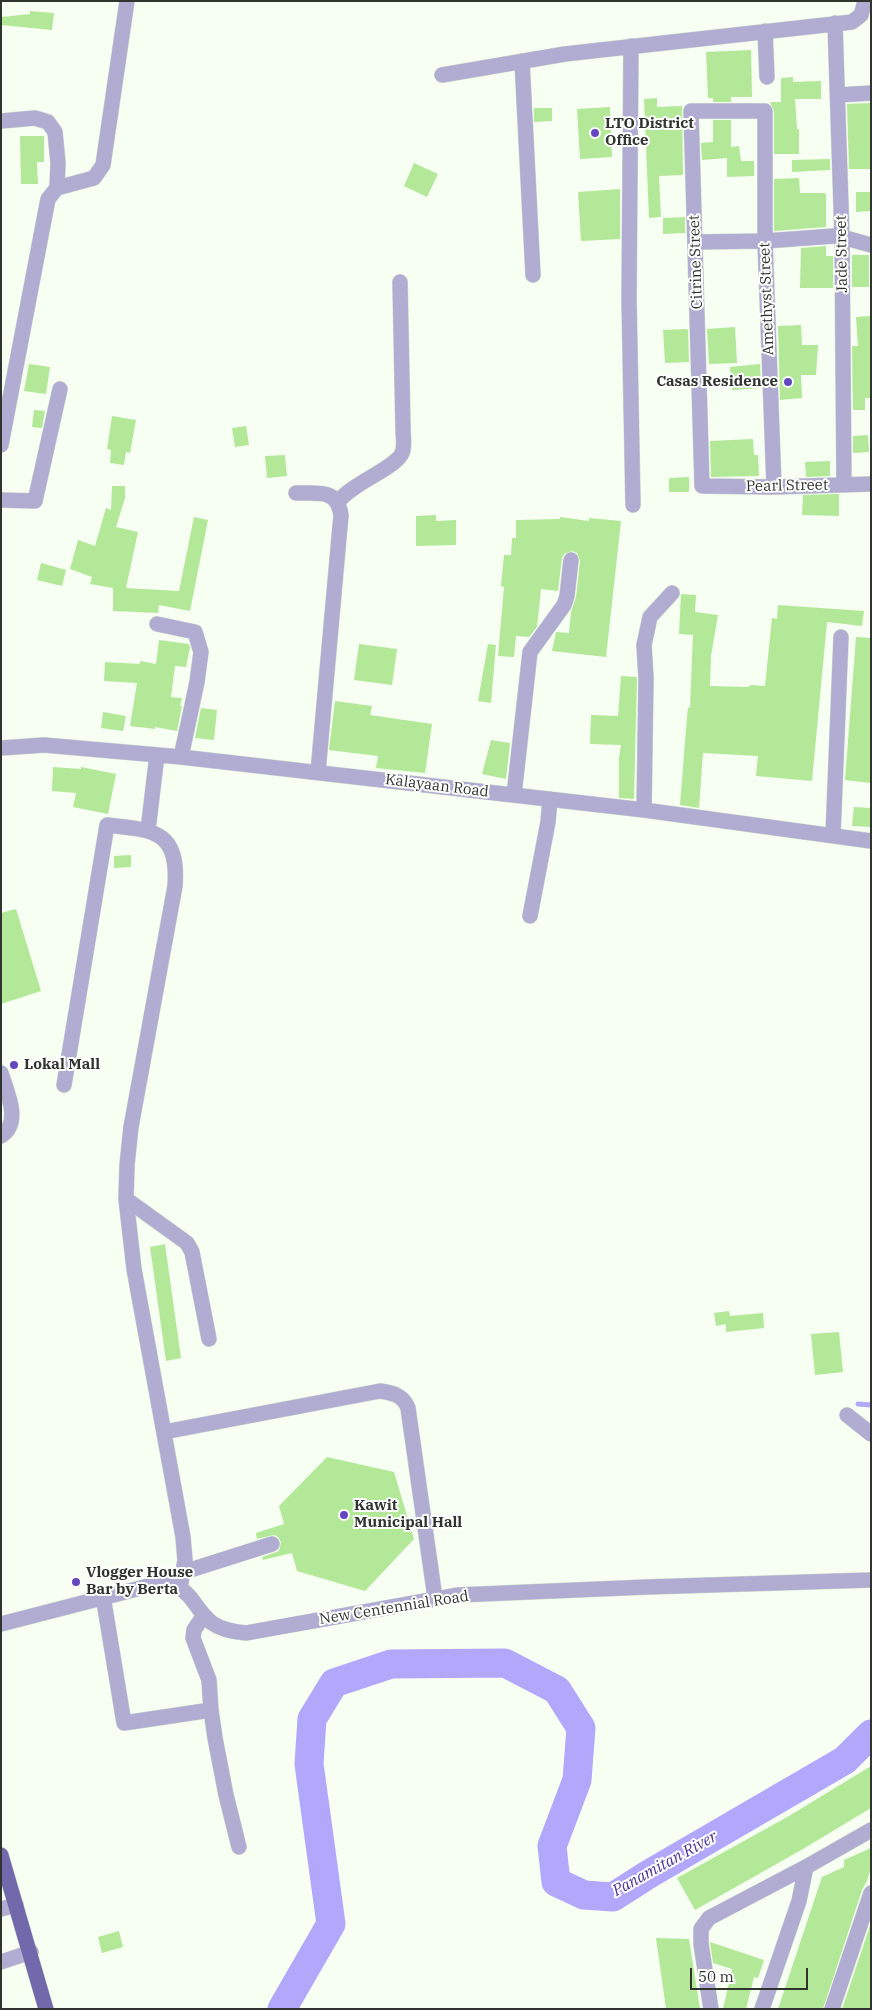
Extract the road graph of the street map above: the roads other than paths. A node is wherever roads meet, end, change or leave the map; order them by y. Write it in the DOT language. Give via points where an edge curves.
graph roads {
  1 [pos="127,1"];
  2 [pos="865,1"];
  3 [pos="835,23"];
  4 [pos="765,31"];
  5 [pos="631,46"];
  6 [pos="522,60"];
  7 [pos="442,75"];
  8 [pos="767,78"];
  9 [pos="871,93"];
  10 [pos="838,96"];
  11 [pos="765,111"];
  12 [pos="1,121"];
  13 [pos="57,188"];
  14 [pos="842,237"];
  15 [pos="765,241"];
  16 [pos="696,242"];
  17 [pos="871,245"];
  18 [pos="534,275"];
  19 [pos="400,282"];
  20 [pos="60,389"];
  21 [pos="1,445"];
  22 [pos="871,484"];
  23 [pos="844,485"];
  24 [pos="702,486"];
  25 [pos="774,487"];
  26 [pos="296,494"];
  27 [pos="1,500"];
  28 [pos="338,502"];
  29 [pos="633,505"];
  30 [pos="571,560"];
  31 [pos="672,593"];
  32 [pos="157,624"];
  33 [pos="841,637"];
  34 [pos="1,748"];
  35 [pos="157,755"];
  36 [pos="181,757"];
  37 [pos="318,772"];
  38 [pos="514,795"];
  39 [pos="550,799"];
  40 [pos="644,810"];
  41 [pos="148,830"];
  42 [pos="833,835"];
  43 [pos="871,841"];
  44 [pos="530,916"];
  45 [pos="1,1074"];
  46 [pos="64,1086"];
  47 [pos="1,1136"];
  48 [pos="126,1200"];
  49 [pos="208,1339"];
  50 [pos="847,1415"];
  51 [pos="164,1432"];
  52 [pos="871,1434"];
  53 [pos="272,1544"];
  54 [pos="184,1572"];
  55 [pos="871,1580"];
  56 [pos="180,1588"];
  57 [pos="103,1596"];
  58 [pos="435,1598"];
  59 [pos="204,1614"];
  60 [pos="1,1624"];
  61 [pos="211,1710"];
  62 [pos="871,1830"];
  63 [pos="239,1847"];
  64 [pos="1,1855"];
  65 [pos="806,1867"];
  66 [pos="871,1893"];
  67 [pos="10,1898"];
  68 [pos="1,1909"];
  69 [pos="31,1952"];
  70 [pos="1,1962"];
  71 [pos="46,2009"];
  72 [pos="711,2009"];
  73 [pos="762,2009"];
  74 [pos="832,2009"];
  1 -- 13 [label="street" via="103,165 94,178"];
  2 -- 3 [label="street" via="861,15 852,22"];
  3 -- 4 [label="street"];
  3 -- 10 [label="street, Jade Street"];
  4 -- 5 [label="street"];
  4 -- 8 [label="street"];
  5 -- 6 [label="street"];
  5 -- 29 [label="street" via="629,300"];
  6 -- 7 [label="street"];
  6 -- 18 [label="street"];
  9 -- 10 [label="street"];
  10 -- 14 [label="street, Jade Street"];
  11 -- 15 [label="street, Amethyst Street"];
  11 -- 16 [label="street, Citrine Street" via="691,111"];
  12 -- 13 [label="street" via="35,118 48,122 55,132"];
  13 -- 21 [label="street" via="48,199"];
  14 -- 15 [label="street"];
  14 -- 17 [label="street"];
  14 -- 23 [label="street, Jade Street"];
  15 -- 16 [label="street"];
  15 -- 25 [label="street, Amethyst Street"];
  16 -- 24 [label="street, Citrine Street"];
  19 -- 28 [label="street" via="402,453 393,463 351,488"];
  20 -- 27 [label="street" via="35,501"];
  22 -- 23 [label="street, Pearl Street"];
  23 -- 25 [label="street, Pearl Street"];
  24 -- 25 [label="street, Pearl Street"];
  26 -- 28 [label="street" via="326,494"];
  28 -- 37 [label="street" via="340,529"];
  30 -- 38 [label="street" via="564,605 530,652"];
  31 -- 40 [label="street" via="650,617 644,645"];
  32 -- 36 [label="street" via="194,632 201,652"];
  33 -- 42 [label="street"];
  34 -- 35 [label="street, Kalayaan Road" via="44,745"];
  35 -- 36 [label="street, Kalayaan Road"];
  35 -- 41 [label="street"];
  36 -- 37 [label="street, Kalayaan Road"];
  37 -- 38 [label="street, Kalayaan Road"];
  38 -- 39 [label="street, Kalayaan Road"];
  39 -- 40 [label="street, Kalayaan Road"];
  39 -- 44 [label="street"];
  40 -- 42 [label="street, Kalayaan Road"];
  41 -- 46 [label="street" via="107,825"];
  41 -- 48 [label="street" via="170,848 176,872 131,1127"];
  42 -- 43 [label="street, Kalayaan Road"];
  45 -- 47 [label="street" via="12,1116 10,1127"];
  48 -- 49 [label="street" via="187,1243 192,1252"];
  48 -- 51 [label="street" via="134,1269"];
  50 -- 52 [label="street"];
  51 -- 54 [label="street" via="183,1537"];
  51 -- 58 [label="street" via="380,1391 394,1393 405,1401 408,1408"];
  53 -- 54 [label="street"];
  54 -- 56 [label="street"];
  55 -- 58 [label="street, New Centennial Road"];
  56 -- 57 [label="street" via="156,1584"];
  56 -- 59 [label="street, New Centennial Road" via="194,1599"];
  57 -- 60 [label="street"];
  57 -- 61 [label="street" via="124,1723"];
  58 -- 59 [label="street, New Centennial Road" via="246,1633 222,1628"];
  59 -- 61 [label="street" via="193,1638 208,1680"];
  61 -- 63 [label="street"];
  62 -- 65 [label="street"];
  64 -- 67 [label="main road"];
  65 -- 72 [label="street" via="709,1918 701,1930 700,1944"];
  65 -- 73 [label="street" via="799,1901"];
  66 -- 74 [label="street"];
  67 -- 68 [label="street"];
  67 -- 69 [label="main road"];
  69 -- 70 [label="street"];
  69 -- 71 [label="main road"];
}
